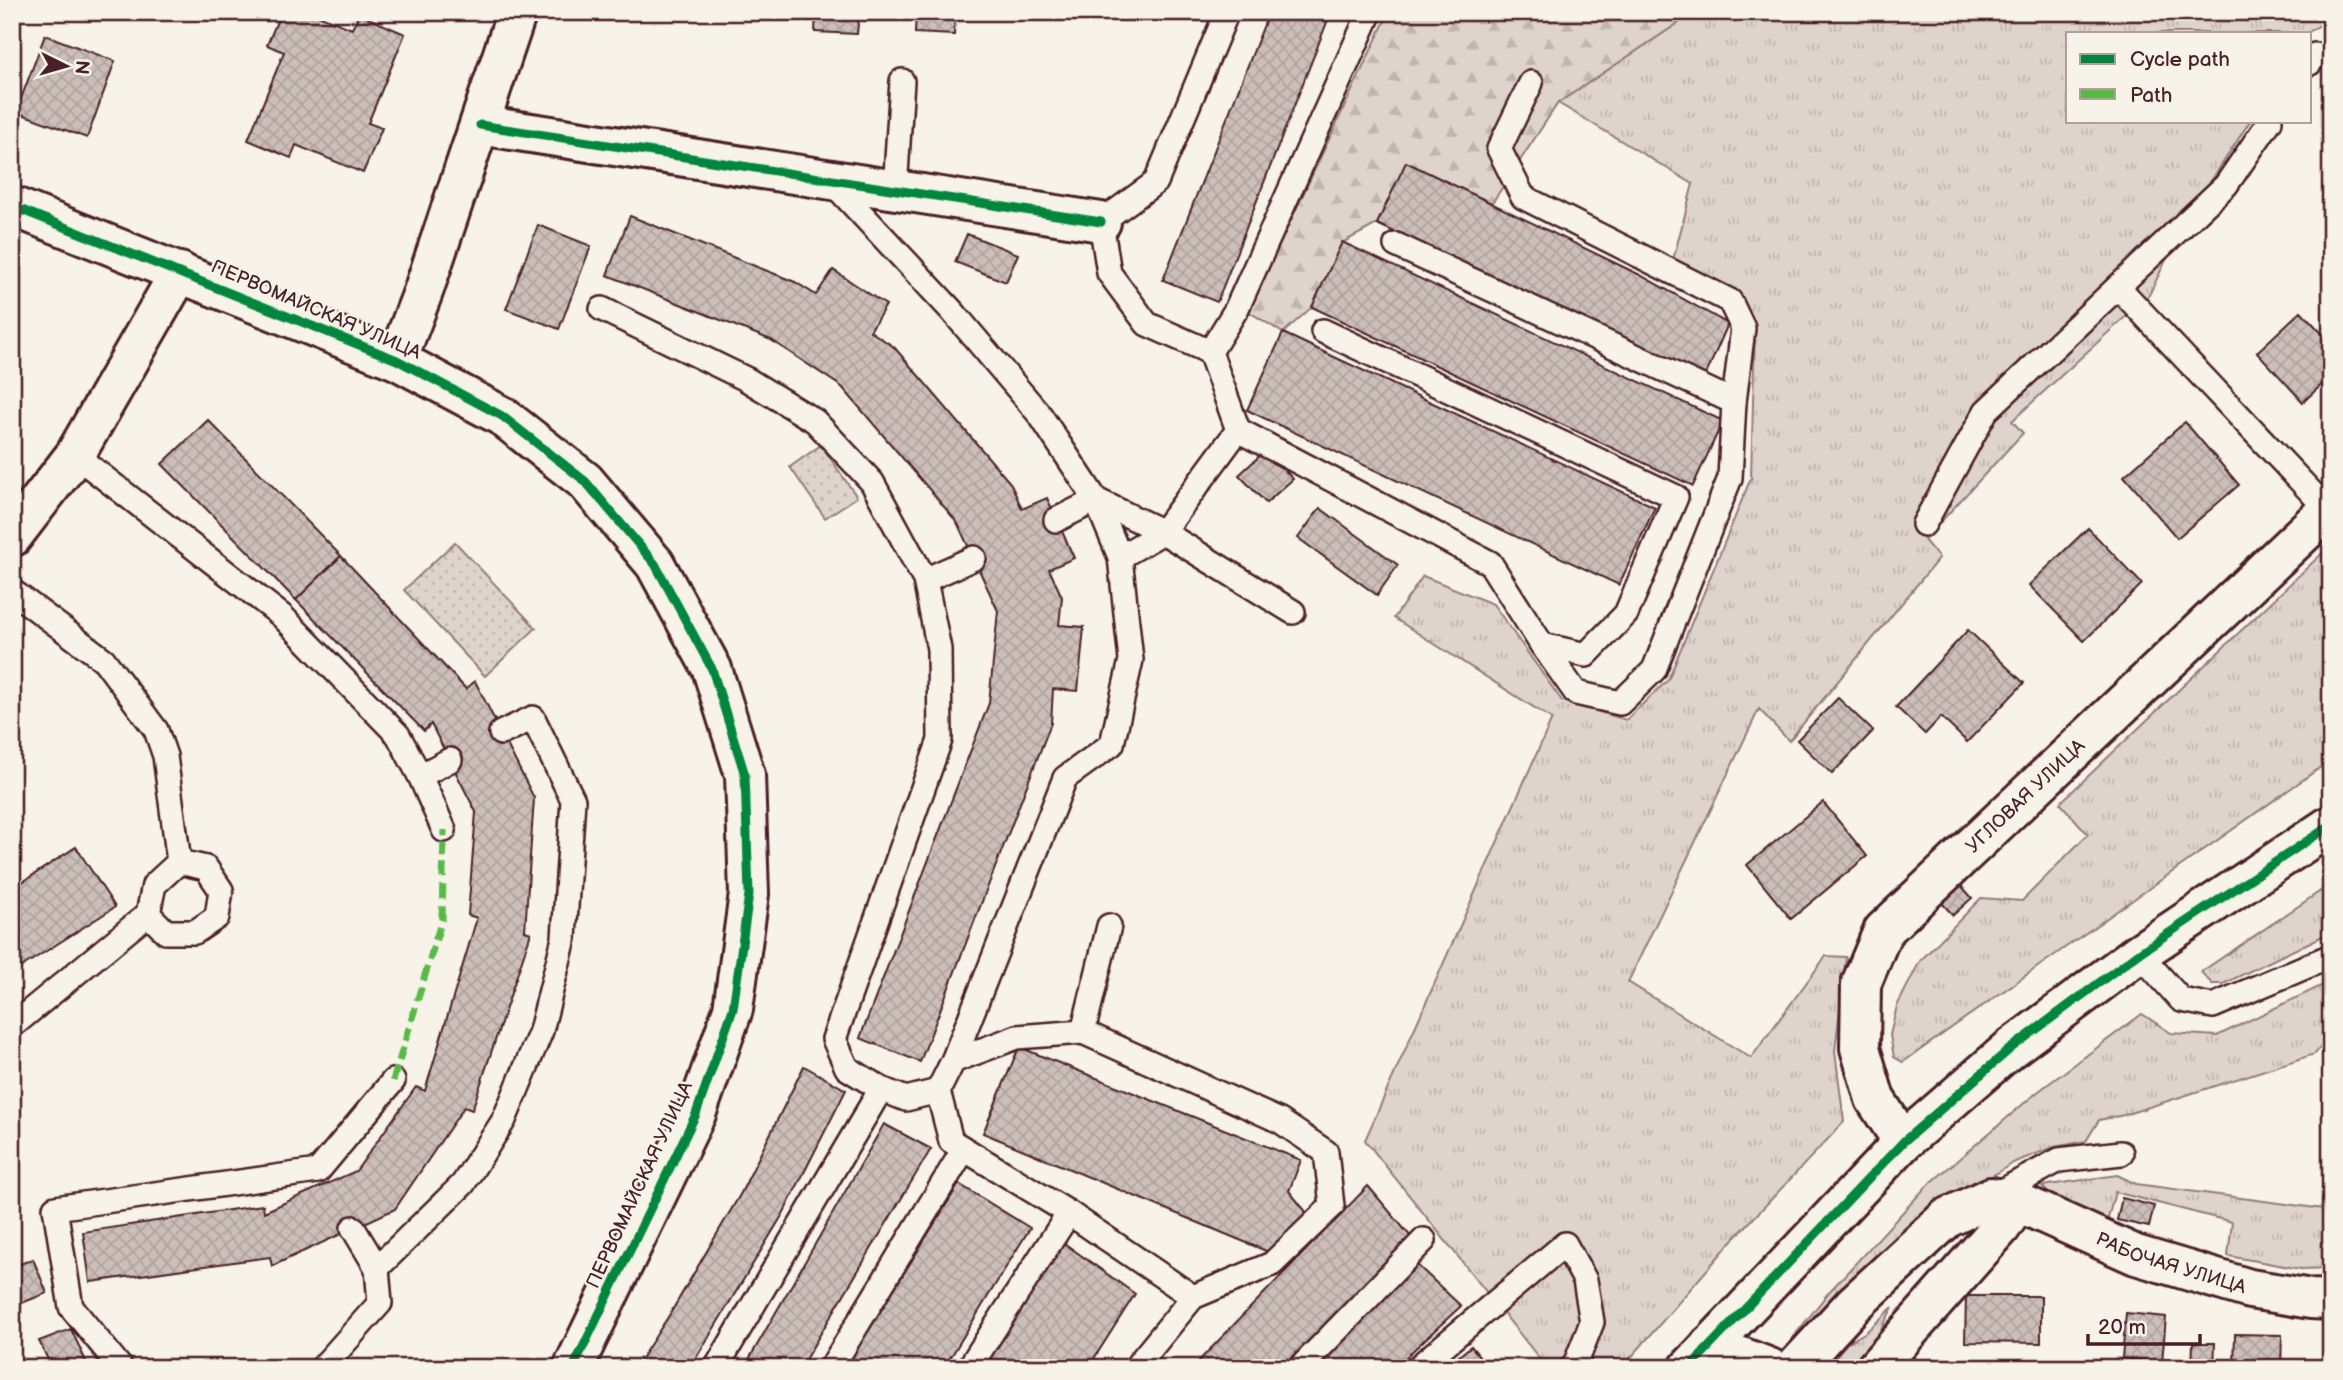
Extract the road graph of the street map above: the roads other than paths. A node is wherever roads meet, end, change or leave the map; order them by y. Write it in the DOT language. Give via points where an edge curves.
graph roads {
  1 [pos="517,12"];
  2 [pos="1227,12"];
  3 [pos="1370,12"];
  4 [pos="902,81"];
  5 [pos="1531,83"];
  6 [pos="2269,122"];
  7 [pos="480,125"];
  8 [pos="830,179"];
  9 [pos="895,190"];
  10 [pos="12,206"];
  11 [pos="1101,222"];
  12 [pos="1396,246"];
  13 [pos="180,272"];
  14 [pos="2118,287"];
  15 [pos="602,309"];
  16 [pos="1323,331"];
  17 [pos="1210,352"];
  18 [pos="397,360"];
  19 [pos="1734,402"];
  20 [pos="1238,430"];
  21 [pos="75,455"];
  22 [pos="1096,500"];
  23 [pos="2329,509"];
  24 [pos="1056,520"];
  25 [pos="1924,524"];
  26 [pos="1163,532"];
  27 [pos="12,537"];
  28 [pos="1120,556"];
  29 [pos="974,558"];
  30 [pos="925,580"];
  31 [pos="12,591"];
  32 [pos="1293,612"];
  33 [pos="1542,645"];
  34 [pos="501,733"];
  35 [pos="450,760"];
  36 [pos="420,776"];
  37 [pos="2331,825"];
  38 [pos="444,830"];
  39 [pos="179,862"];
  40 [pos="148,914"];
  41 [pos="1109,926"];
  42 [pos="2139,953"];
  43 [pos="2331,956"];
  44 [pos="12,1026"];
  45 [pos="1083,1032"];
  46 [pos="953,1061"];
  47 [pos="393,1081"];
  48 [pos="881,1089"];
  49 [pos="938,1091"];
  50 [pos="1903,1142"];
  51 [pos="964,1149"];
  52 [pos="2121,1153"];
  53 [pos="2004,1199"];
  54 [pos="1069,1213"];
  55 [pos="352,1228"];
  56 [pos="1424,1240"];
  57 [pos="377,1268"];
  58 [pos="1193,1297"];
  59 [pos="2331,1300"];
  60 [pos="1700,1356"];
  61 [pos="121,1368"];
  62 [pos="322,1368"];
  63 [pos="573,1368"];
  64 [pos="716,1368"];
  65 [pos="831,1368"];
  66 [pos="969,1368"];
  67 [pos="1135,1368"];
  68 [pos="1300,1368"];
  69 [pos="1417,1368"];
  70 [pos="1572,1368"];
  71 [pos="1770,1368"];
  72 [pos="1796,1368"];
  73 [pos="1875,1368"];
  1 -- 7 [label="street"];
  2 -- 11 [label="lane" via="1156,182"];
  3 -- 17 [label="lane" via="1237,308"];
  4 -- 9 [label="lane"];
  5 -- 19 [label="lane" via="1499,149 1523,197 1730,301 1743,328"];
  6 -- 14 [label="lane" via="2226,185"];
  7 -- 8 [label="street"];
  7 -- 18 [label="street"];
  8 -- 9 [label="street"];
  8 -- 22 [label="lane" via="1040,415"];
  9 -- 11 [label="street"];
  10 -- 13 [label="street, ПЕРВОМАЙСКАЯ УЛИЦА"];
  11 -- 17 [label="lane" via="1108,273 1147,324"];
  12 -- 19 [label="lane"];
  13 -- 18 [label="street, ПЕРВОМАЙСКАЯ УЛИЦА"];
  13 -- 21 [label="street"];
  14 -- 23 [label="lane"];
  14 -- 25 [label="lane" via="1986,411"];
  15 -- 30 [label="lane" via="746,379 815,421 872,482"];
  16 -- 33 [label="lane" via="1676,497 1626,614 1586,656"];
  17 -- 20 [label="lane"];
  18 -- 63 [label="street, ПЕРВОМАЙСКАЯ УЛИЦА" via="502,416 575,473 656,564 712,669 745,775 749,894 733,1009 696,1114"];
  19 -- 33 [label="lane" via="1730,478 1654,670 1620,703 1576,693"];
  20 -- 26 [label="lane"];
  20 -- 33 [label="lane" via="1490,564"];
  21 -- 27 [label="street"];
  21 -- 36 [label="lane" via="282,616 398,735"];
  22 -- 24 [label="lane"];
  22 -- 26 [label="lane"];
  22 -- 28 [label="lane"];
  23 -- 50 [label="street, УГЛОВАЯ УЛИЦА" via="1883,931 1861,984 1860,1048 1875,1099"];
  26 -- 28 [label="lane"];
  26 -- 32 [label="lane"];
  28 -- 46 [label="lane" via="1131,660 1112,744 1065,778"];
  29 -- 30 [label="lane"];
  30 -- 48 [label="lane" via="939,649 940,740 834,1039 847,1068"];
  31 -- 39 [label="lane" via="104,660 156,730 165,756"];
  34 -- 57 [label="lane" via="533,718 573,800 564,938 541,1031 504,1120 463,1184"];
  35 -- 36 [label="lane"];
  36 -- 38 [label="lane"];
  37 -- 42 [label="street"];
  39 -- 40 [label="lane" via="155,885"];
  39 -- 40 [label="lane" via="206,868 220,890 217,917 195,932 166,932"];
  40 -- 44 [label="lane"];
  41 -- 45 [label="lane"];
  42 -- 43 [label="lane" via="2181,1000 2213,1006"];
  42 -- 50 [label="street" via="2010,1048"];
  45 -- 46 [label="lane" via="1017,1037"];
  45 -- 58 [label="lane" via="1280,1121 1326,1152 1332,1206 1272,1264"];
  46 -- 49 [label="lane"];
  47 -- 61 [label="lane" via="322,1178 55,1208 71,1307"];
  48 -- 49 [label="lane" via="906,1099"];
  48 -- 64 [label="lane"];
  49 -- 51 [label="lane" via="951,1141"];
  50 -- 60 [label="street"];
  51 -- 54 [label="lane"];
  51 -- 65 [label="lane"];
  52 -- 53 [label="lane" via="2059,1160"];
  53 -- 59 [label="street, РАБОЧАЯ УЛИЦА" via="2136,1255 2250,1289"];
  53 -- 72 [label="street" via="1947,1219 1853,1306"];
  53 -- 73 [label="street" via="2001,1227"];
  54 -- 58 [label="lane"];
  54 -- 66 [label="lane"];
  55 -- 57 [label="lane"];
  56 -- 68 [label="lane"];
  57 -- 62 [label="lane" via="380,1303"];
  58 -- 67 [label="lane"];
  60 -- 71 [label="street"];
  69 -- 70 [label="lane" via="1565,1244 1585,1280 1592,1322"];
}
